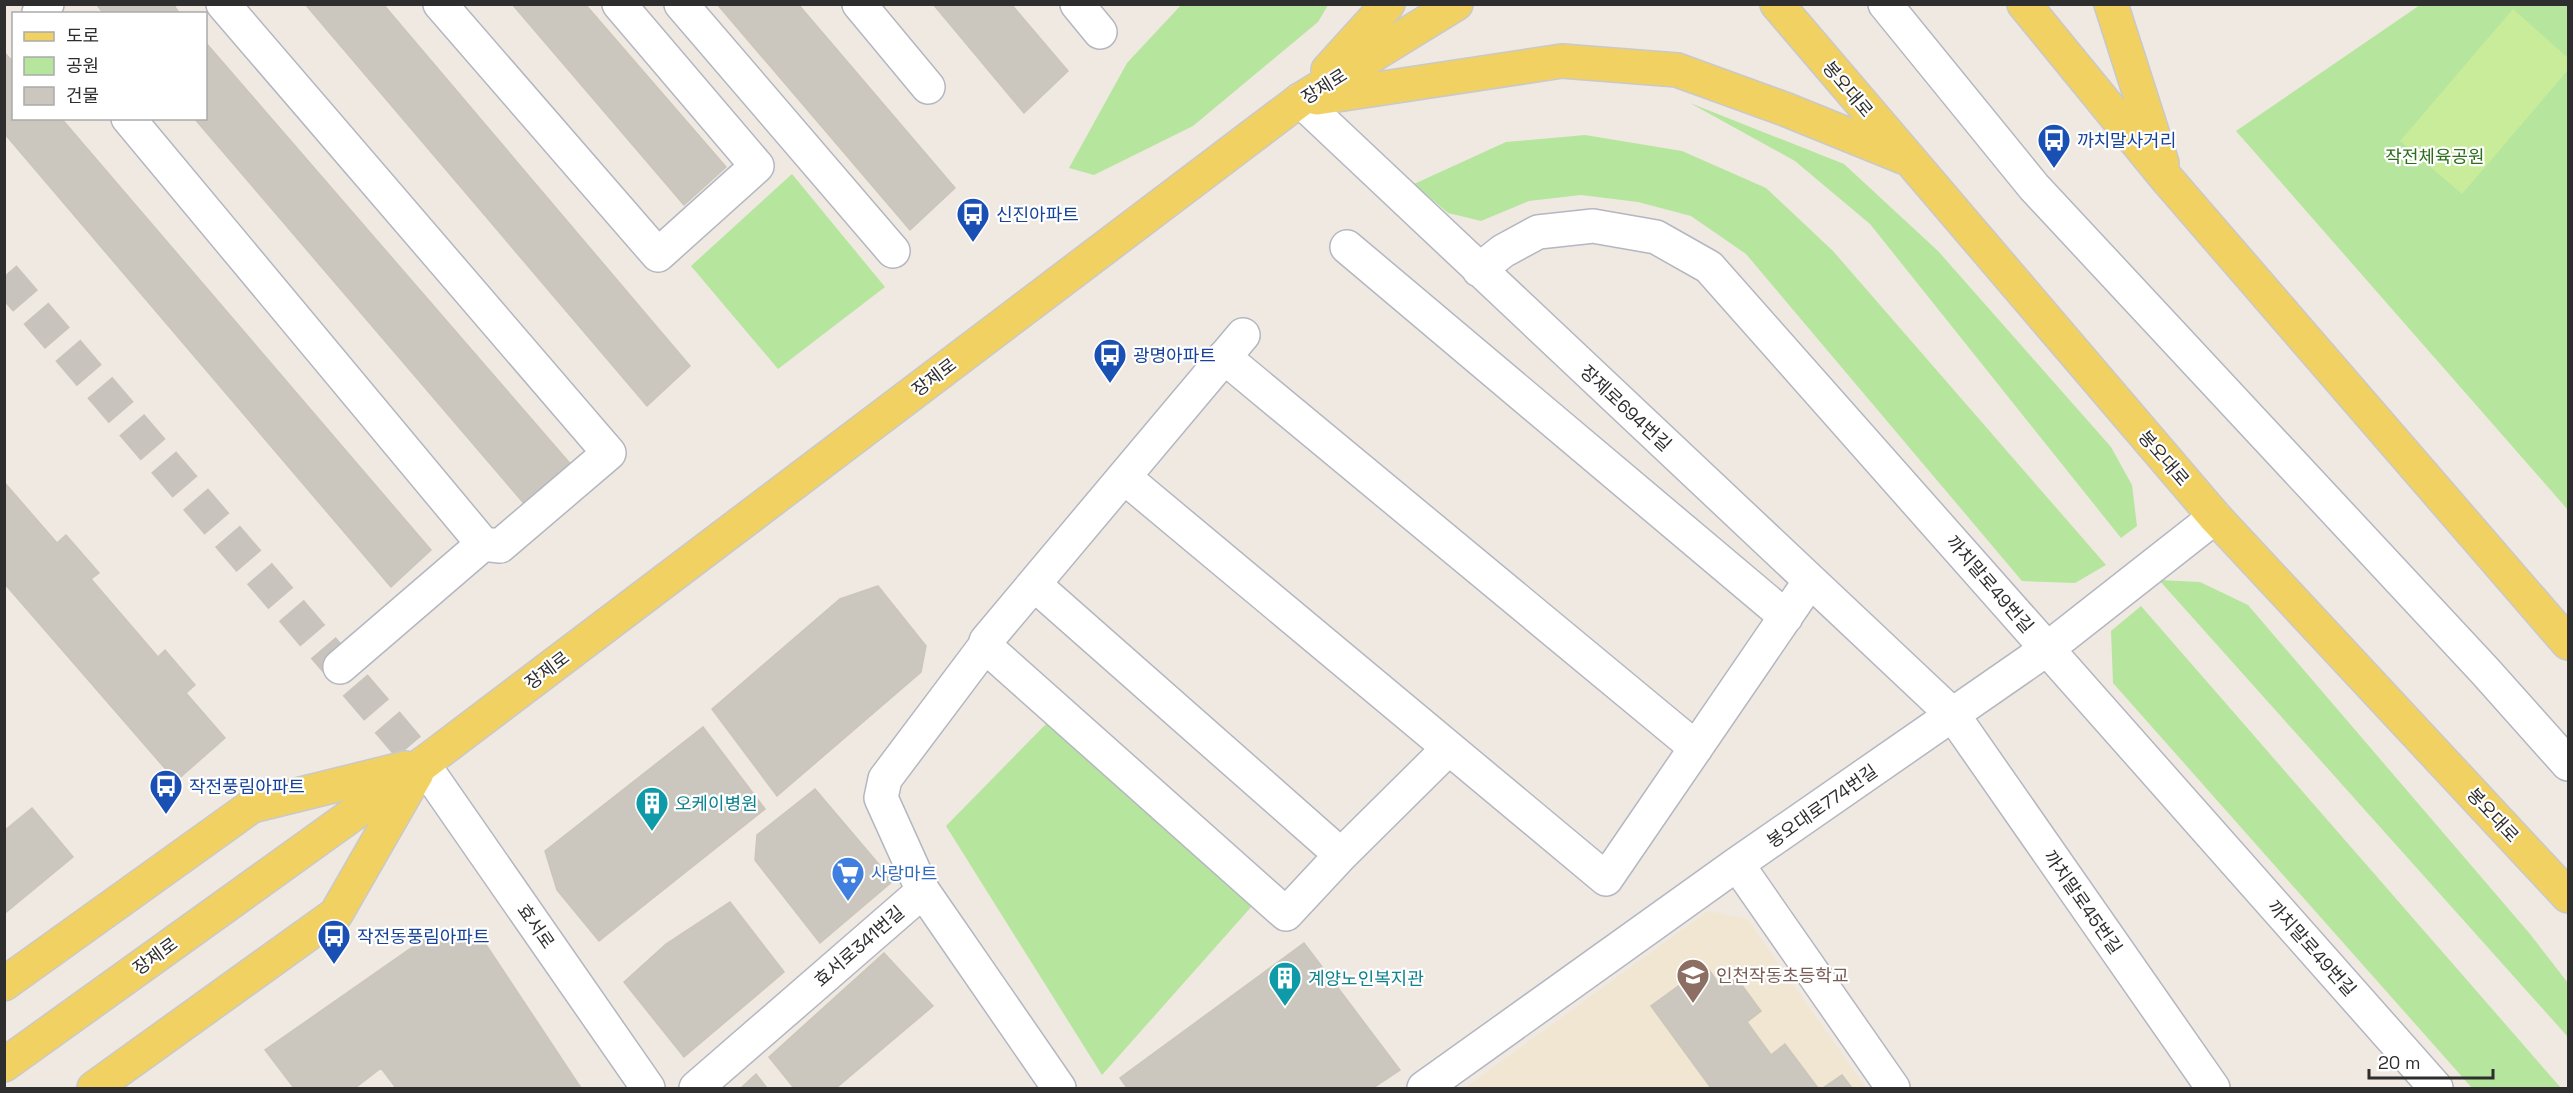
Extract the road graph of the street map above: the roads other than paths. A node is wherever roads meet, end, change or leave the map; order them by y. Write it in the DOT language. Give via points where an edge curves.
graph roads {
  1 [pos="223,4"];
  2 [pos="440,4"];
  3 [pos="619,4"];
  4 [pos="681,4"];
  5 [pos="859,4"];
  6 [pos="1077,4"];
  7 [pos="1388,4"];
  8 [pos="1456,4"];
  9 [pos="1777,4"];
  10 [pos="1886,4"];
  11 [pos="2024,4"];
  12 [pos="2111,4"];
  13 [pos="1100,32"];
  14 [pos="928,87"];
  15 [pos="1300,100"];
  16 [pos="130,120"];
  17 [pos="1907,158"];
  18 [pos="2167,179"];
  19 [pos="1347,247"];
  20 [pos="893,251"];
  21 [pos="1479,270"];
  22 [pos="1124,477"];
  23 [pos="2215,517"];
  24 [pos="483,544"];
  25 [pos="1810,581"];
  26 [pos="1035,585"];
  27 [pos="1786,617"];
  28 [pos="2568,643"];
  29 [pos="985,646"];
  30 [pos="2047,649"];
  31 [pos="340,667"];
  32 [pos="1953,715"];
  33 [pos="1449,748"];
  34 [pos="1696,748"];
  35 [pos="423,764"];
  36 [pos="2568,764"];
  37 [pos="1341,855"];
  38 [pos="1737,864"];
  39 [pos="923,891"];
  40 [pos="2568,896"];
  41 [pos="4,984"];
  42 [pos="4,1065"];
  43 [pos="94,1089"];
  44 [pos="648,1089"];
  45 [pos="696,1089"];
  46 [pos="1059,1089"];
  47 [pos="1424,1089"];
  48 [pos="1893,1089"];
  49 [pos="2213,1089"];
  50 [pos="2436,1089"];
  1 -- 24 [label="street" via="609,453 500,546"];
  2 -- 3 [label="street" via="658,255 757,166"];
  4 -- 20 [label="street"];
  5 -- 14 [label="street"];
  6 -- 13 [label="street"];
  7 -- 15 [label="main road"];
  8 -- 15 [label="main road, 장제로"];
  9 -- 17 [label="main road, 봉오대로"];
  10 -- 36 [label="street" via="2034,187"];
  11 -- 18 [label="main road"];
  12 -- 18 [label="main road"];
  15 -- 17 [label="main road" via="1562,61 1677,70"];
  15 -- 21 [label="street, 장제로694번길"];
  15 -- 35 [label="main road, 장제로"];
  16 -- 24 [label="street"];
  17 -- 23 [label="main road, 봉오대로"];
  18 -- 28 [label="main road"];
  19 -- 27 [label="street"];
  21 -- 25 [label="street, 장제로694번길"];
  21 -- 30 [label="street, 까치말로49번길" via="1538,232 1593,226 1656,237 1709,267"];
  22 -- 26 [label="street"];
  22 -- 33 [label="street"];
  22 -- 34 [label="street" via="1234,346"];
  23 -- 30 [label="street, 봉오대로774번길"];
  23 -- 40 [label="main road, 봉오대로"];
  24 -- 31 [label="street"];
  25 -- 27 [label="street"];
  25 -- 32 [label="street, 장제로694번길"];
  26 -- 29 [label="street"];
  26 -- 37 [label="street"];
  27 -- 34 [label="street"];
  29 -- 37 [label="street" via="1286,914"];
  29 -- 39 [label="street" via="885,779 881,798"];
  30 -- 32 [label="street, 봉오대로774번길"];
  30 -- 50 [label="street, 까치말로49번길"];
  32 -- 38 [label="street, 봉오대로774번길"];
  32 -- 49 [label="street, 까치말로45번길"];
  33 -- 34 [label="street" via="1606,879"];
  33 -- 37 [label="street"];
  35 -- 41 [label="main road, 장제로" via="252,806"];
  35 -- 42 [label="main road, 장제로"];
  35 -- 43 [label="main road, 장제로" via="336,914"];
  35 -- 44 [label="street, 효서로"];
  38 -- 47 [label="street, 봉오대로774번길"];
  38 -- 48 [label="street"];
  39 -- 45 [label="street, 효서로341번길"];
  39 -- 46 [label="street"];
}
